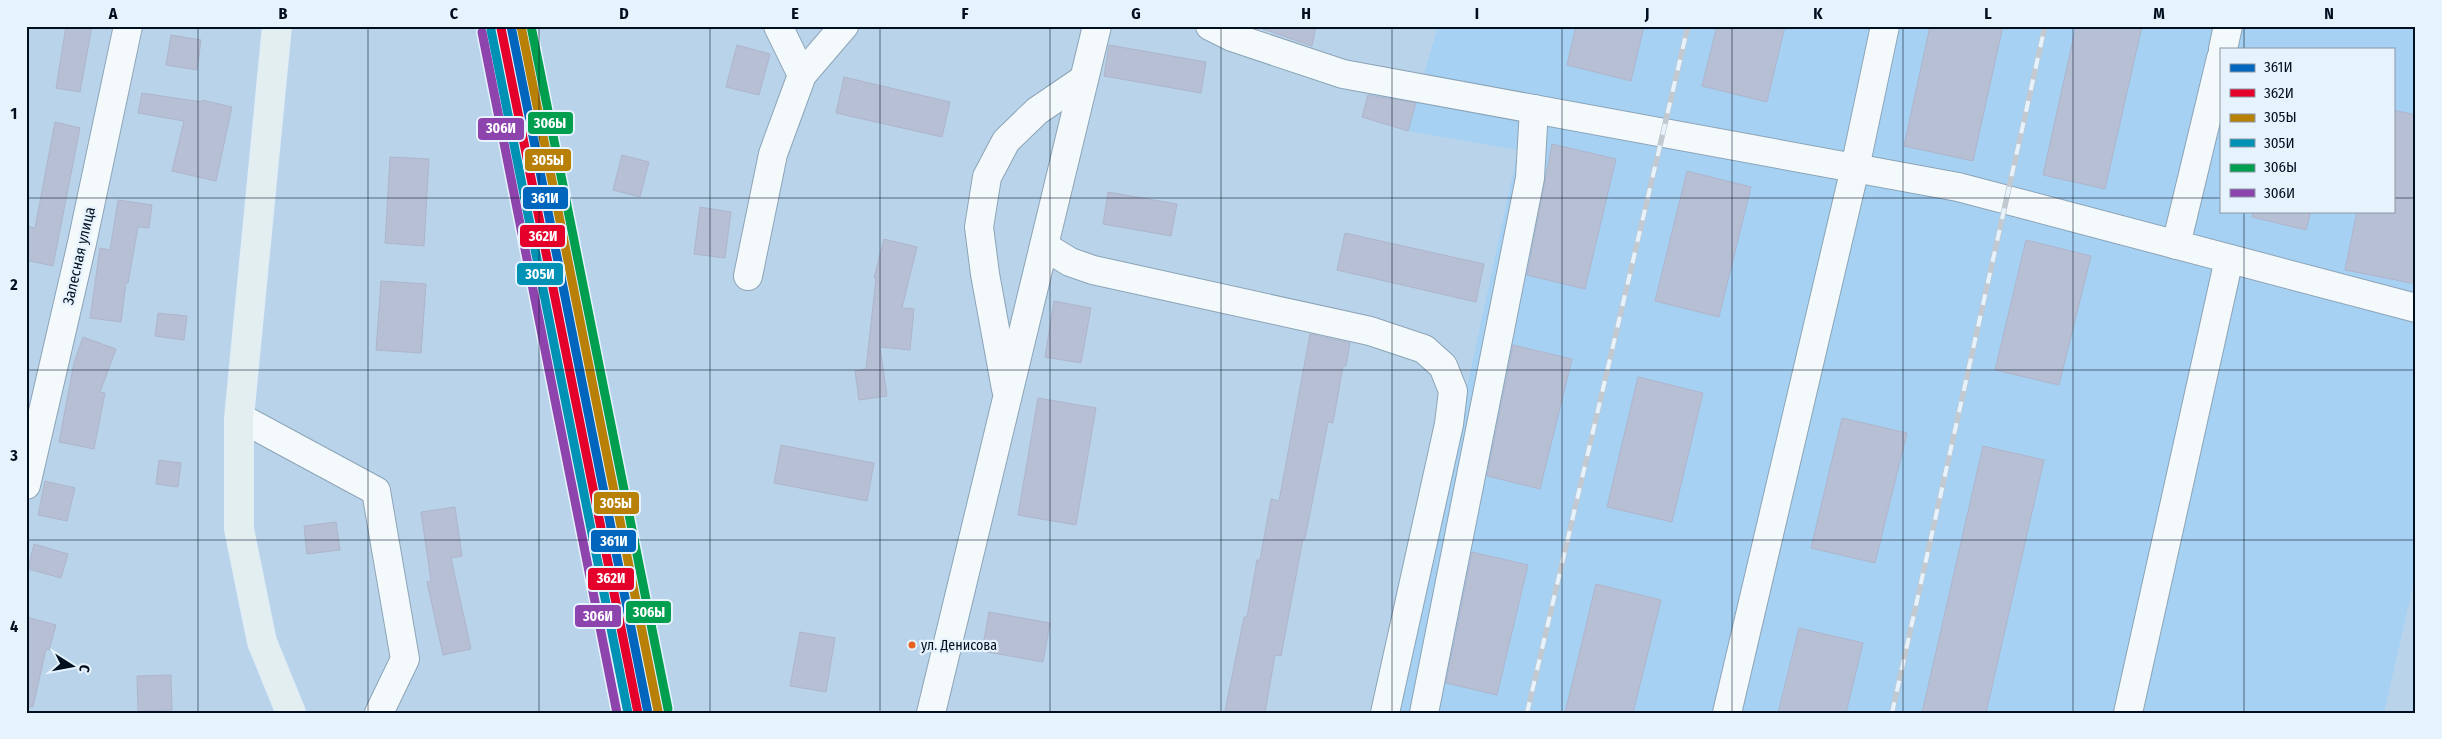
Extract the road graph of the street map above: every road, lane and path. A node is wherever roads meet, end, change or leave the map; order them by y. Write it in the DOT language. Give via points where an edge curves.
graph roads {
  1 [pos="128,26"];
  2 [pos="277,26"];
  3 [pos="778,26"];
  4 [pos="844,26"];
  5 [pos="1097,26"];
  6 [pos="1210,26"];
  7 [pos="1885,26"];
  8 [pos="2228,26"];
  9 [pos="2223,48"];
  10 [pos="2220,62"];
  11 [pos="802,75"];
  12 [pos="1084,79"];
  13 [pos="1534,109"];
  14 [pos="1855,168"];
  15 [pos="2176,245"];
  16 [pos="1044,246"];
  17 [pos="2230,259"];
  18 [pos="748,276"];
  19 [pos="2416,308"];
  20 [pos="1008,399"];
  21 [pos="239,416"];
  22 [pos="26,485"];
  23 [pos="291,713"];
  24 [pos="379,713"];
  25 [pos="931,713"];
  26 [pos="1385,713"];
  27 [pos="1424,713"];
  28 [pos="1727,713"];
  29 [pos="2128,713"];
  1 -- 22 [label="street, Залесная улица"];
  2 -- 21 [label="main road"];
  3 -- 11 [label="street"];
  4 -- 11 [label="street"];
  5 -- 12 [label="street"];
  6 -- 13 [label="street" via="1232,37 1342,74"];
  7 -- 14 [label="street"];
  8 -- 9 [label="street"];
  10 -- 15 [label="street"];
  11 -- 18 [label="street" via="773,154"];
  12 -- 16 [label="street"];
  12 -- 20 [label="street" via="1037,112 1006,140 988,177 979,227"];
  13 -- 14 [label="street"];
  13 -- 27 [label="street" via="1530,178"];
  14 -- 15 [label="street" via="1958,187"];
  14 -- 28 [label="street"];
  15 -- 17 [label="street"];
  16 -- 20 [label="street"];
  16 -- 26 [label="street" via="1070,262 1093,270 1370,331 1424,349 1443,366 1452,391 1450,424"];
  17 -- 19 [label="street"];
  17 -- 29 [label="street"];
  20 -- 25 [label="street"];
  21 -- 23 [label="main road" via="239,529 262,642"];
  21 -- 24 [label="street" via="376,491 405,659"];
}
